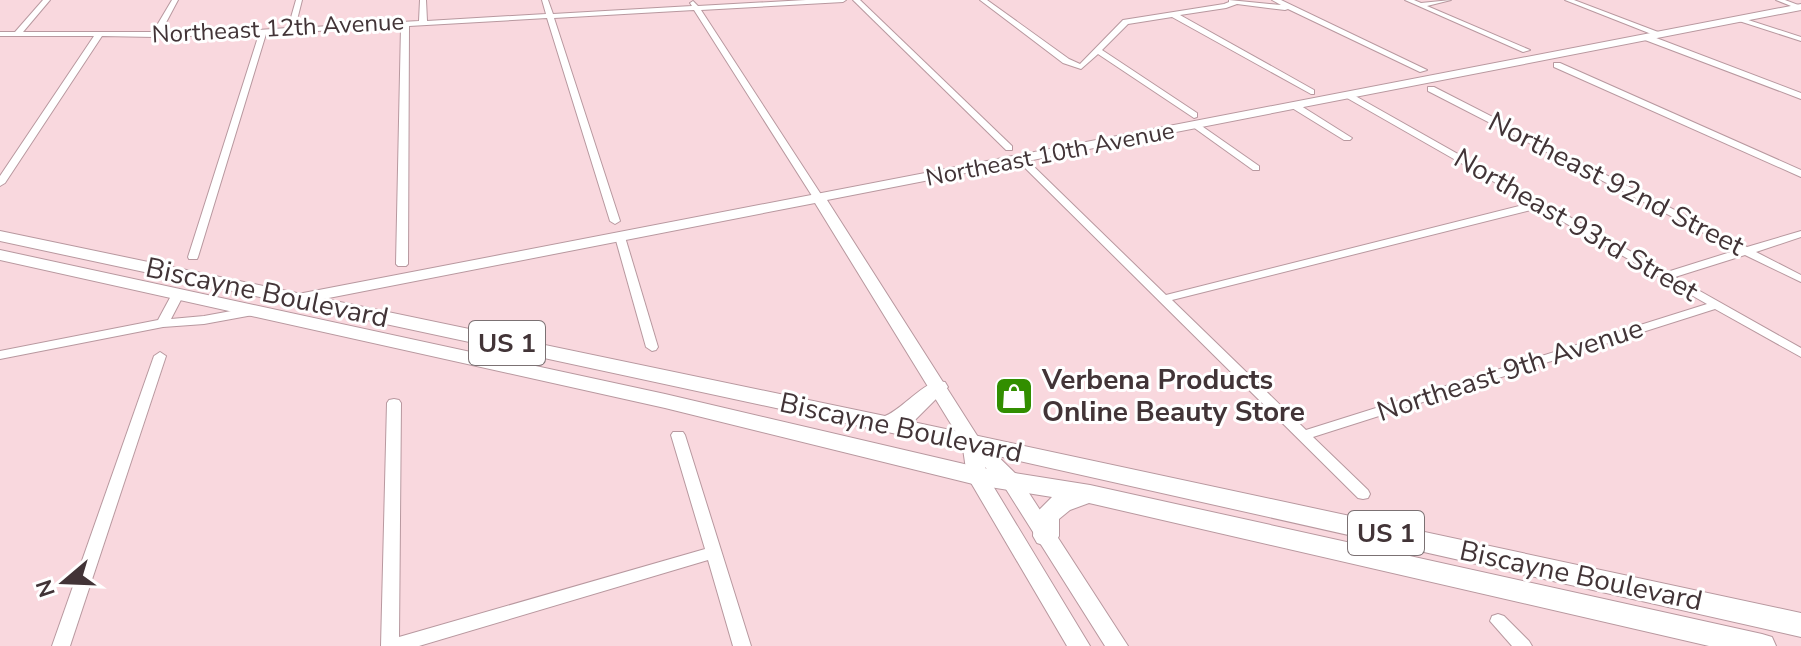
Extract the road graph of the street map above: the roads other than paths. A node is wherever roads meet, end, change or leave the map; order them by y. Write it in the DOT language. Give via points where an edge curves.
graph roads {
  1 [pos="47,0"];
  2 [pos="175,0"];
  3 [pos="299,0"];
  4 [pos="423,0"];
  5 [pos="545,0"];
  6 [pos="843,0"];
  7 [pos="856,0"];
  8 [pos="983,0"];
  9 [pos="1228,0"];
  10 [pos="1275,0"];
  11 [pos="1408,0"];
  12 [pos="1448,0"];
  13 [pos="1568,0"];
  14 [pos="1779,0"];
  15 [pos="1239,1"];
  16 [pos="693,4"];
  17 [pos="1420,5"];
  18 [pos="1801,7"];
  19 [pos="1292,9"];
  20 [pos="1172,14"];
  21 [pos="550,15"];
  22 [pos="1742,19"];
  23 [pos="423,22"];
  24 [pos="405,23"];
  25 [pos="291,30"];
  26 [pos="263,32"];
  27 [pos="0,34"];
  28 [pos="17,34"];
  29 [pos="99,35"];
  30 [pos="155,35"];
  31 [pos="1662,35"];
  32 [pos="1648,38"];
  33 [pos="1801,39"];
  34 [pos="1526,50"];
  35 [pos="1099,51"];
  36 [pos="1557,65"];
  37 [pos="1423,70"];
  38 [pos="1431,89"];
  39 [pos="1311,92"];
  40 [pos="1350,96"];
  41 [pos="1801,96"];
  42 [pos="1295,106"];
  43 [pos="1195,120"];
  44 [pos="1347,138"];
  45 [pos="1009,148"];
  46 [pos="1022,160"];
  47 [pos="1256,168"];
  48 [pos="1801,174"];
  49 [pos="0,183"];
  50 [pos="819,199"];
  51 [pos="1541,204"];
  52 [pos="615,221"];
  53 [pos="1801,234"];
  54 [pos="0,236"];
  55 [pos="620,237"];
  56 [pos="1746,251"];
  57 [pos="0,255"];
  58 [pos="193,257"];
  59 [pos="402,264"];
  60 [pos="1666,276"];
  61 [pos="1801,279"];
  62 [pos="178,294"];
  63 [pos="298,299"];
  64 [pos="1163,299"];
  65 [pos="1716,305"];
  66 [pos="253,310"];
  67 [pos="163,323"];
  68 [pos="652,347"];
  69 [pos="1801,353"];
  70 [pos="0,355"];
  71 [pos="160,356"];
  72 [pos="937,387"];
  73 [pos="394,403"];
  74 [pos="885,424"];
  75 [pos="678,435"];
  76 [pos="1304,435"];
  77 [pos="971,442"];
  78 [pos="977,476"];
  79 [pos="1011,481"];
  80 [pos="1090,494"];
  81 [pos="1363,494"];
  82 [pos="1046,536"];
  83 [pos="714,552"];
  84 [pos="1738,611"];
  85 [pos="1498,621"];
  86 [pos="1665,623"];
  87 [pos="1801,625"];
  88 [pos="61,646"];
  89 [pos="392,646"];
  90 [pos="742,646"];
  91 [pos="1079,646"];
  92 [pos="1117,646"];
  93 [pos="1523,646"];
  94 [pos="1762,646"];
  1 -- 28 [label="street"];
  2 -- 30 [label="street"];
  3 -- 25 [label="street"];
  4 -- 23 [label="street"];
  5 -- 21 [label="street"];
  6 -- 16 [label="street, Northeast 12th Avenue"];
  7 -- 45 [label="street"];
  8 -- 35 [label="street" via="1066,61 1081,67"];
  9 -- 15 [label="street"];
  10 -- 19 [label="street"];
  11 -- 17 [label="street"];
  12 -- 17 [label="street"];
  13 -- 31 [label="street"];
  14 -- 18 [label="street"];
  15 -- 19 [label="street"];
  15 -- 20 [label="street"];
  16 -- 21 [label="street, Northeast 12th Avenue"];
  16 -- 50 [label="street"];
  17 -- 34 [label="street"];
  18 -- 22 [label="street, Northeast 10th Avenue"];
  19 -- 37 [label="street"];
  20 -- 35 [label="street" via="1126,22"];
  20 -- 39 [label="street"];
  21 -- 23 [label="street, Northeast 12th Avenue"];
  21 -- 52 [label="street"];
  22 -- 31 [label="street, Northeast 10th Avenue"];
  22 -- 33 [label="street"];
  23 -- 24 [label="street, Northeast 12th Avenue"];
  24 -- 25 [label="street, Northeast 12th Avenue"];
  24 -- 59 [label="street"];
  25 -- 26 [label="street, Northeast 12th Avenue"];
  26 -- 30 [label="street, Northeast 12th Avenue"];
  26 -- 58 [label="street"];
  27 -- 28 [label="street, Northeast 12th Avenue"];
  28 -- 29 [label="street, Northeast 12th Avenue"];
  29 -- 30 [label="street, Northeast 12th Avenue"];
  29 -- 49 [label="street"];
  31 -- 32 [label="street, Northeast 10th Avenue"];
  32 -- 40 [label="street, Northeast 10th Avenue"];
  32 -- 41 [label="street"];
  35 -- 43 [label="street"];
  36 -- 48 [label="street"];
  38 -- 56 [label="street, Northeast 92nd Street"];
  40 -- 42 [label="street, Northeast 10th Avenue"];
  40 -- 51 [label="street, Northeast 93rd Street"];
  42 -- 43 [label="street, Northeast 10th Avenue"];
  42 -- 44 [label="street"];
  43 -- 46 [label="street, Northeast 10th Avenue"];
  43 -- 47 [label="street"];
  46 -- 50 [label="street, Northeast 10th Avenue"];
  46 -- 64 [label="street"];
  50 -- 55 [label="street, Northeast 10th Avenue"];
  50 -- 72 [label="street"];
  51 -- 60 [label="street, Northeast 93rd Street"];
  51 -- 64 [label="street"];
  53 -- 56 [label="street"];
  54 -- 63 [label="main road, Biscayne Boulevard / US 1"];
  55 -- 63 [label="street, Northeast 10th Avenue"];
  55 -- 68 [label="street"];
  56 -- 60 [label="street"];
  56 -- 61 [label="street, Northeast 92nd Street"];
  57 -- 62 [label="main road, Biscayne Boulevard / US 1"];
  60 -- 65 [label="street, Northeast 93rd Street"];
  62 -- 66 [label="main road, Biscayne Boulevard / US 1"];
  62 -- 67 [label="street"];
  63 -- 74 [label="main road, Biscayne Boulevard / US 1"];
  64 -- 76 [label="street"];
  65 -- 69 [label="street, Northeast 93rd Street"];
  65 -- 76 [label="street, Northeast 9th Avenue"];
  66 -- 67 [label="street"];
  66 -- 78 [label="main road, Biscayne Boulevard / US 1"];
  67 -- 70 [label="street"];
  71 -- 88 [label="street"];
  72 -- 74 [label="main road" via="908,415"];
  72 -- 77 [label="street"];
  73 -- 89 [label="street"];
  74 -- 77 [label="main road, Biscayne Boulevard / US 1"];
  75 -- 83 [label="street"];
  76 -- 81 [label="street"];
  77 -- 78 [label="street"];
  77 -- 79 [label="street"];
  77 -- 84 [label="main road, Biscayne Boulevard / US 1"];
  78 -- 79 [label="main road, Biscayne Boulevard / US 1"];
  78 -- 91 [label="street"];
  79 -- 80 [label="main road, Biscayne Boulevard / US 1"];
  79 -- 82 [label="street"];
  80 -- 82 [label="main road" via="1061,503 1047,515"];
  80 -- 86 [label="main road, Biscayne Boulevard / US 1"];
  82 -- 92 [label="street"];
  83 -- 89 [label="street"];
  83 -- 90 [label="street"];
  84 -- 86 [label="main road" via="1714,623"];
  84 -- 87 [label="main road, Biscayne Boulevard / US 1"];
  85 -- 93 [label="street"];
  86 -- 94 [label="main road, Biscayne Boulevard / US 1"];
}
